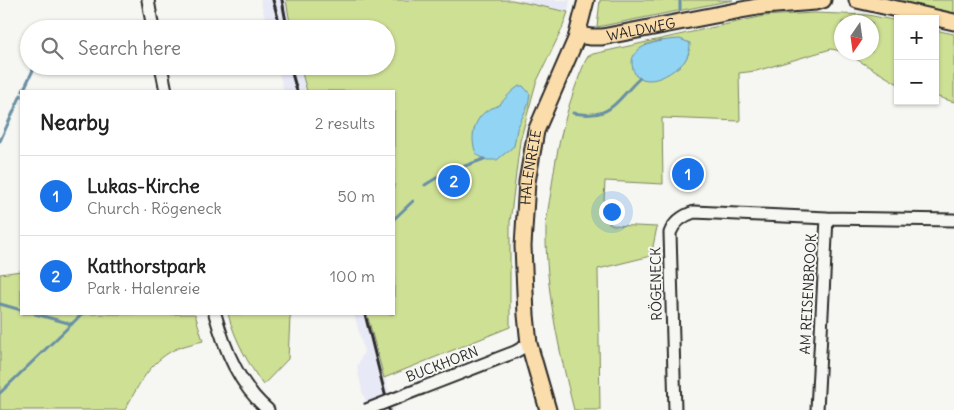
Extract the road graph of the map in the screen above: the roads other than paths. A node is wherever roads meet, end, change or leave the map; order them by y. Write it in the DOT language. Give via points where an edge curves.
graph roads {
  1 [pos="148,0"];
  2 [pos="586,0"];
  3 [pos="823,0"];
  4 [pos="857,0"];
  5 [pos="151,20"];
  6 [pos="954,22"];
  7 [pos="577,35"];
  8 [pos="163,75"];
  9 [pos="166,90"];
  10 [pos="827,218"];
  11 [pos="954,220"];
  12 [pos="215,315"];
  13 [pos="529,344"];
  14 [pos="257,401"];
  15 [pos="249,410"];
  16 [pos="268,410"];
  17 [pos="366,410"];
  18 [pos="548,410"];
  19 [pos="675,410"];
  20 [pos="817,410"];
  1 -- 5 [label="street"];
  2 -- 7 [label="main road, HALENREIE"];
  3 -- 7 [label="main road, WALDWEG" via="763,6 602,37"];
  4 -- 6 [label="main road"];
  7 -- 13 [label="main road, HALENREIE" via="536,131 527,182 523,246"];
  8 -- 9 [label="street"];
  10 -- 11 [label="street, AM REISENBROOK"];
  10 -- 19 [label="street, RÖGENECK" via="694,212 686,214 673,226 670,234"];
  10 -- 20 [label="street, AM REISENBROOK"];
  12 -- 14 [label="street" via="230,359"];
  13 -- 17 [label="street, BUCKHORN, bridge"];
  13 -- 18 [label="main road, HALENREIE"];
  14 -- 15 [label="street"];
  14 -- 16 [label="street"];
}
